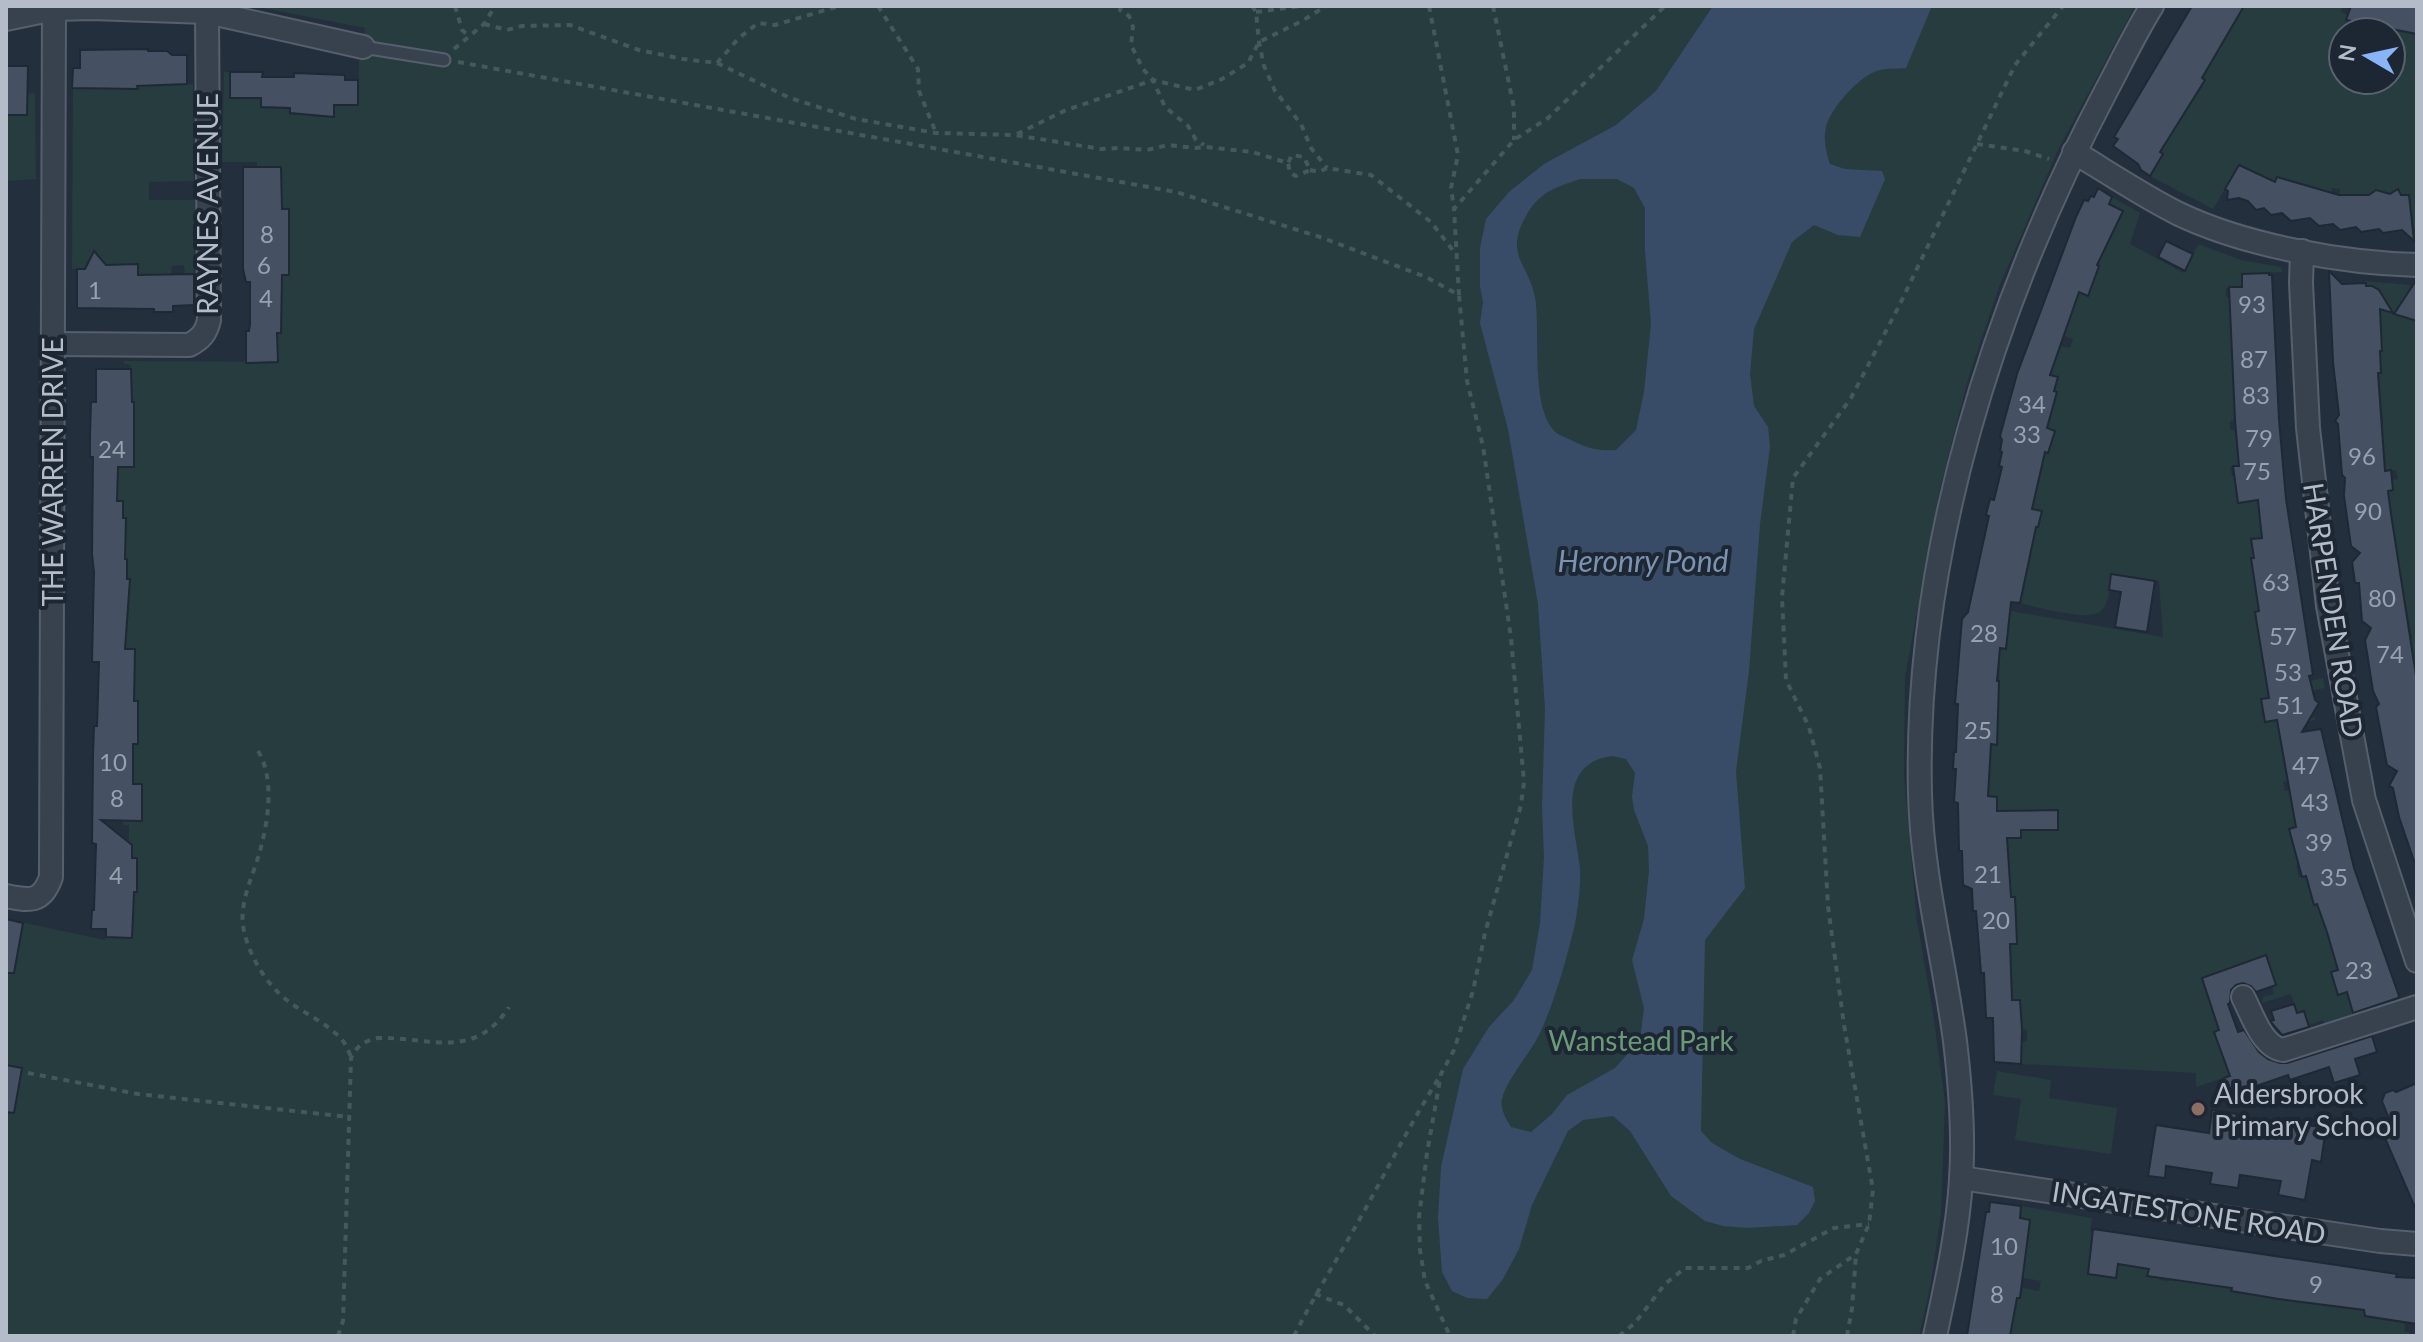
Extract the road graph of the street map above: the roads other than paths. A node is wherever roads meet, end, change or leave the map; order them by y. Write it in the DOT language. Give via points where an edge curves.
graph roads {
  1 [pos="2152,6"];
  2 [pos="54,9"];
  3 [pos="207,12"];
  4 [pos="6,19"];
  5 [pos="363,47"];
  6 [pos="444,60"];
  7 [pos="2070,161"];
  8 [pos="2302,251"];
  9 [pos="2417,265"];
  10 [pos="52,344"];
  11 [pos="6,896"];
  12 [pos="2417,961"];
  13 [pos="2243,997"];
  14 [pos="2417,1007"];
  15 [pos="1961,1178"];
  16 [pos="2417,1244"];
  17 [pos="1935,1336"];
  1 -- 7 [label="street"];
  2 -- 3 [label="street"];
  2 -- 4 [label="street"];
  2 -- 10 [label="street, THE WARREN DRIVE"];
  3 -- 5 [label="street"];
  3 -- 10 [label="street, RAYNES AVENUE" via="206,332 189,345"];
  5 -- 6 [label="lane"];
  7 -- 8 [label="street" via="2231,235"];
  7 -- 15 [label="street" via="2012,301 1974,414 1948,516 1925,658 1920,796 1957,1062"];
  8 -- 9 [label="street"];
  8 -- 12 [label="street, HARPENDEN ROAD" via="2308,428 2328,606 2364,800"];
  10 -- 11 [label="street, THE WARREN DRIVE" via="51,877 39,897"];
  13 -- 14 [label="street" via="2267,1041 2283,1050"];
  15 -- 16 [label="street, INGATESTONE ROAD"];
  15 -- 17 [label="street"];
}
